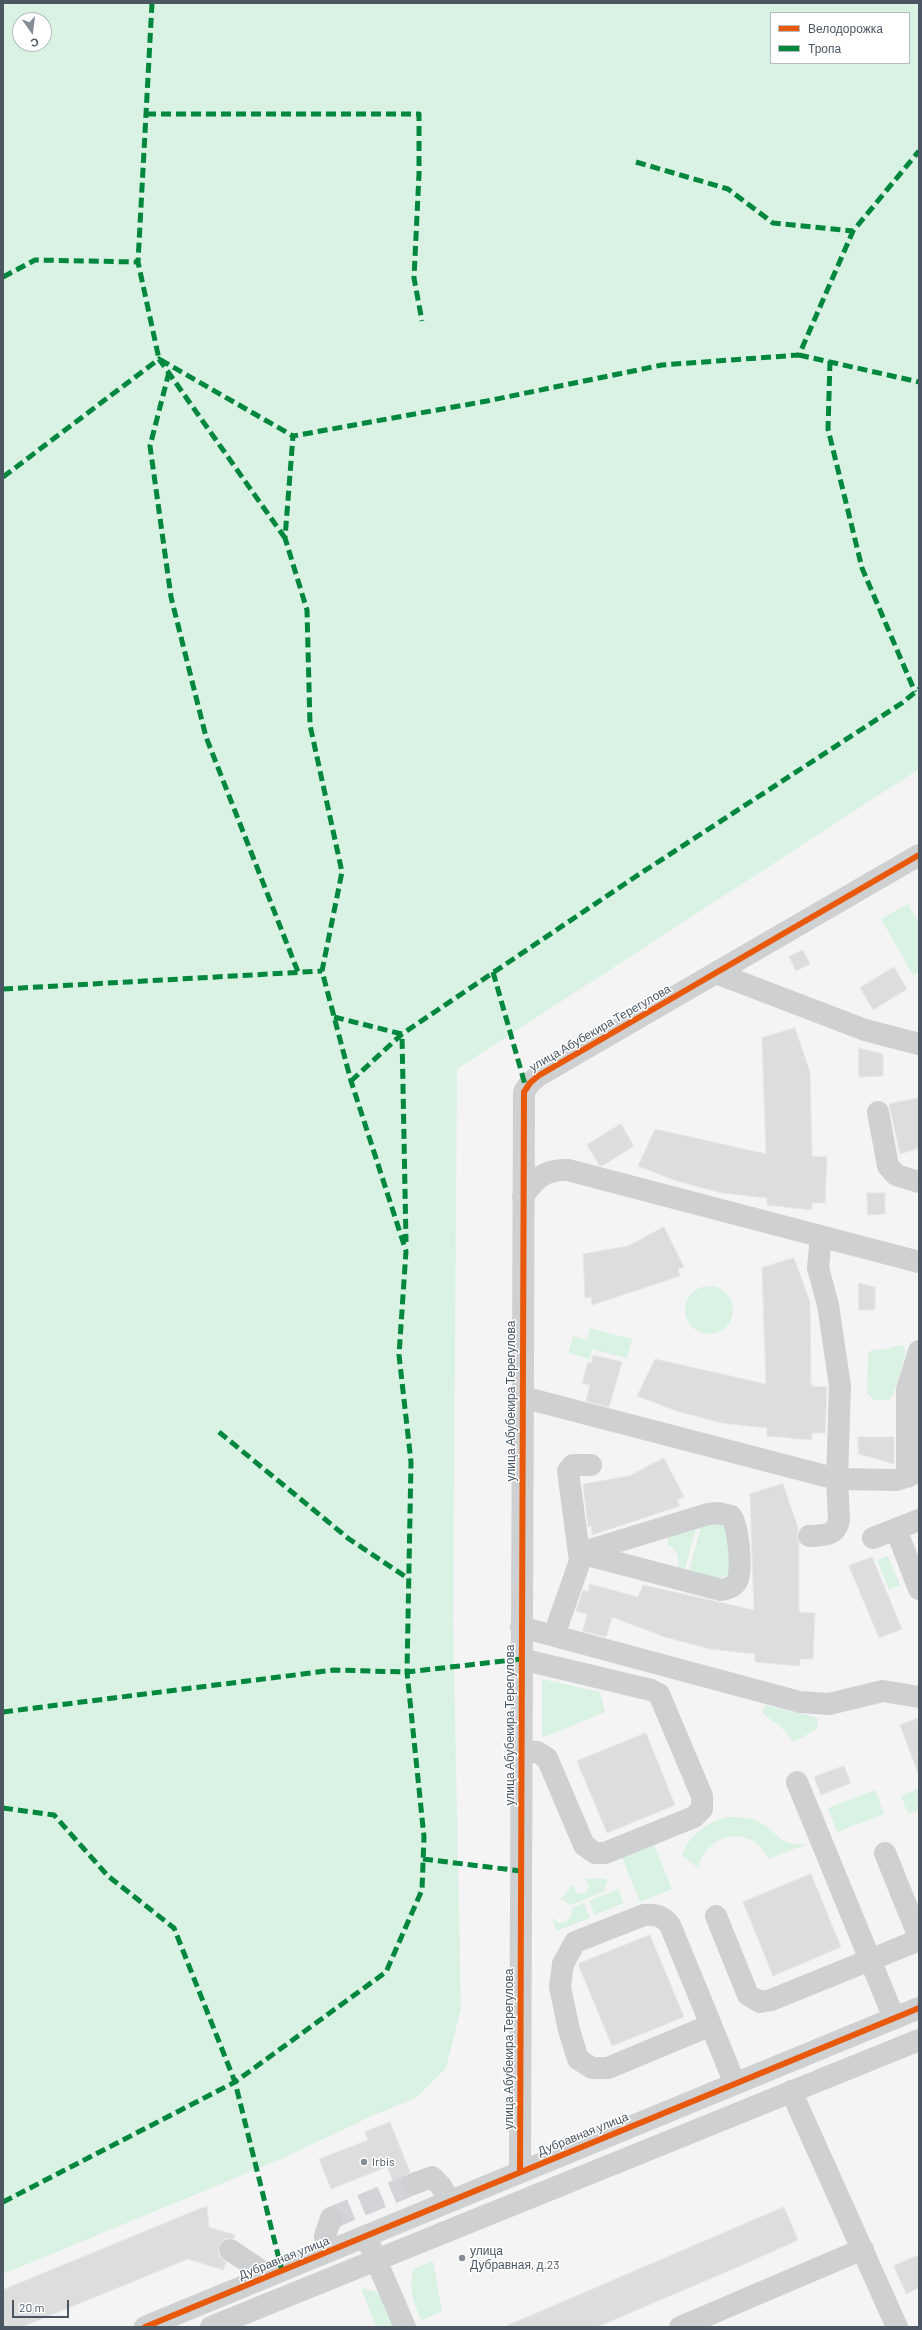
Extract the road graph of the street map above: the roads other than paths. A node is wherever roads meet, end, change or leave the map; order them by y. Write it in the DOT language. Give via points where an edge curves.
graph roads {
  1 [pos="919,855"];
  2 [pos="716,973"];
  3 [pos="919,1044"];
  4 [pos="878,1112"];
  5 [pos="919,1182"];
  6 [pos="522,1197"];
  7 [pos="821,1236"];
  8 [pos="918,1258"];
  9 [pos="919,1351"];
  10 [pos="522,1397"];
  11 [pos="591,1465"];
  12 [pos="913,1474"];
  13 [pos="837,1479"];
  14 [pos="919,1520"];
  15 [pos="896,1529"];
  16 [pos="808,1536"];
  17 [pos="873,1538"];
  18 [pos="580,1553"];
  19 [pos="919,1589"];
  20 [pos="521,1627"];
  21 [pos="554,1635"];
  22 [pos="521,1659"];
  23 [pos="919,1697"];
  24 [pos="521,1751"];
  25 [pos="797,1782"];
  26 [pos="884,1853"];
  27 [pos="716,1916"];
  28 [pos="919,1938"];
  29 [pos="870,1960"];
  30 [pos="919,2008"];
  31 [pos="894,2018"];
  32 [pos="711,2026"];
  33 [pos="919,2040"];
  34 [pos="735,2084"];
  35 [pos="791,2091"];
  36 [pos="691,2102"];
  37 [pos="701,2128"];
  38 [pos="520,2172"];
  39 [pos="413,2184"];
  40 [pos="449,2201"];
  41 [pos="331,2218"];
  42 [pos="366,2236"];
  43 [pos="863,2249"];
  44 [pos="230,2250"];
  45 [pos="326,2252"];
  46 [pos="376,2259"];
  47 [pos="269,2276"];
  48 [pos="145,2327"];
  49 [pos="211,2327"];
  50 [pos="405,2327"];
  51 [pos="680,2327"];
  52 [pos="897,2327"];
  1 -- 2 [label="street, улица Абубекира Терегулова"];
  2 -- 3 [label="street" via="865,1030"];
  2 -- 6 [label="street, улица Абубекира Терегулова" via="530,1083 524,1092 523,1100"];
  4 -- 5 [label="street" via="888,1166 896,1175"];
  6 -- 7 [label="street" via="533,1182 544,1174 554,1170 568,1170"];
  6 -- 10 [label="street, улица Абубекира Терегулова"];
  7 -- 8 [label="street"];
  7 -- 13 [label="street" via="818,1268 828,1305 841,1390"];
  9 -- 12 [label="street" via="907,1388"];
  10 -- 13 [label="street"];
  10 -- 20 [label="street, улица Абубекира Терегулова"];
  11 -- 18 [label="street" via="573,1466 568,1472"];
  12 -- 13 [label="street" via="897,1480"];
  13 -- 16 [label="street" via="838,1526 826,1535"];
  14 -- 15 [label="street"];
  15 -- 17 [label="street"];
  15 -- 19 [label="street"];
  18 -- 18 [label="street" via="721,1590 734,1585 740,1574 736,1524 731,1516 723,1514 708,1514"];
  18 -- 21 [label="street" via="579,1564"];
  20 -- 21 [label="street"];
  20 -- 22 [label="street, улица Абубекира Терегулова"];
  21 -- 23 [label="street" via="800,1702 829,1704 883,1691"];
  22 -- 24 [label="street, улица Абубекира Терегулова"];
  22 -- 24 [label="street" via="659,1694 702,1796 702,1809 694,1816 605,1853 595,1853 584,1845 548,1758 537,1752"];
  24 -- 38 [label="street, улица Абубекира Терегулова"];
  25 -- 29 [label="street"];
  26 -- 28 [label="street"];
  27 -- 29 [label="street" via="748,1995 760,2002 771,2000"];
  28 -- 29 [label="street"];
  29 -- 31 [label="street"];
  30 -- 31 [label="street, Дубравная улица"];
  31 -- 34 [label="street, Дубравная улица"];
  32 -- 32 [label="street" via="670,1925 660,1916 644,1914 629,1920 576,1942 568,1953 561,1971 560,1986 572,2042 578,2059 586,2065 599,2069 608,2068"];
  32 -- 34 [label="street"];
  33 -- 35 [label="street"];
  34 -- 36 [label="street, Дубравная улица"];
  35 -- 37 [label="street"];
  35 -- 43 [label="street"];
  36 -- 37 [label="street"];
  36 -- 38 [label="street, Дубравная улица"];
  37 -- 46 [label="street"];
  38 -- 40 [label="street, Дубравная улица"];
  39 -- 40 [label="street" via="432,2177 441,2186"];
  40 -- 42 [label="street, Дубравная улица"];
  41 -- 45 [label="street" via="326,2236"];
  42 -- 45 [label="street, Дубравная улица"];
  42 -- 46 [label="street"];
  43 -- 51 [label="street"];
  43 -- 52 [label="street"];
  44 -- 47 [label="street"];
  45 -- 47 [label="street, Дубравная улица"];
  46 -- 49 [label="street"];
  46 -- 50 [label="street"];
  47 -- 48 [label="street, Дубравная улица"];
}
